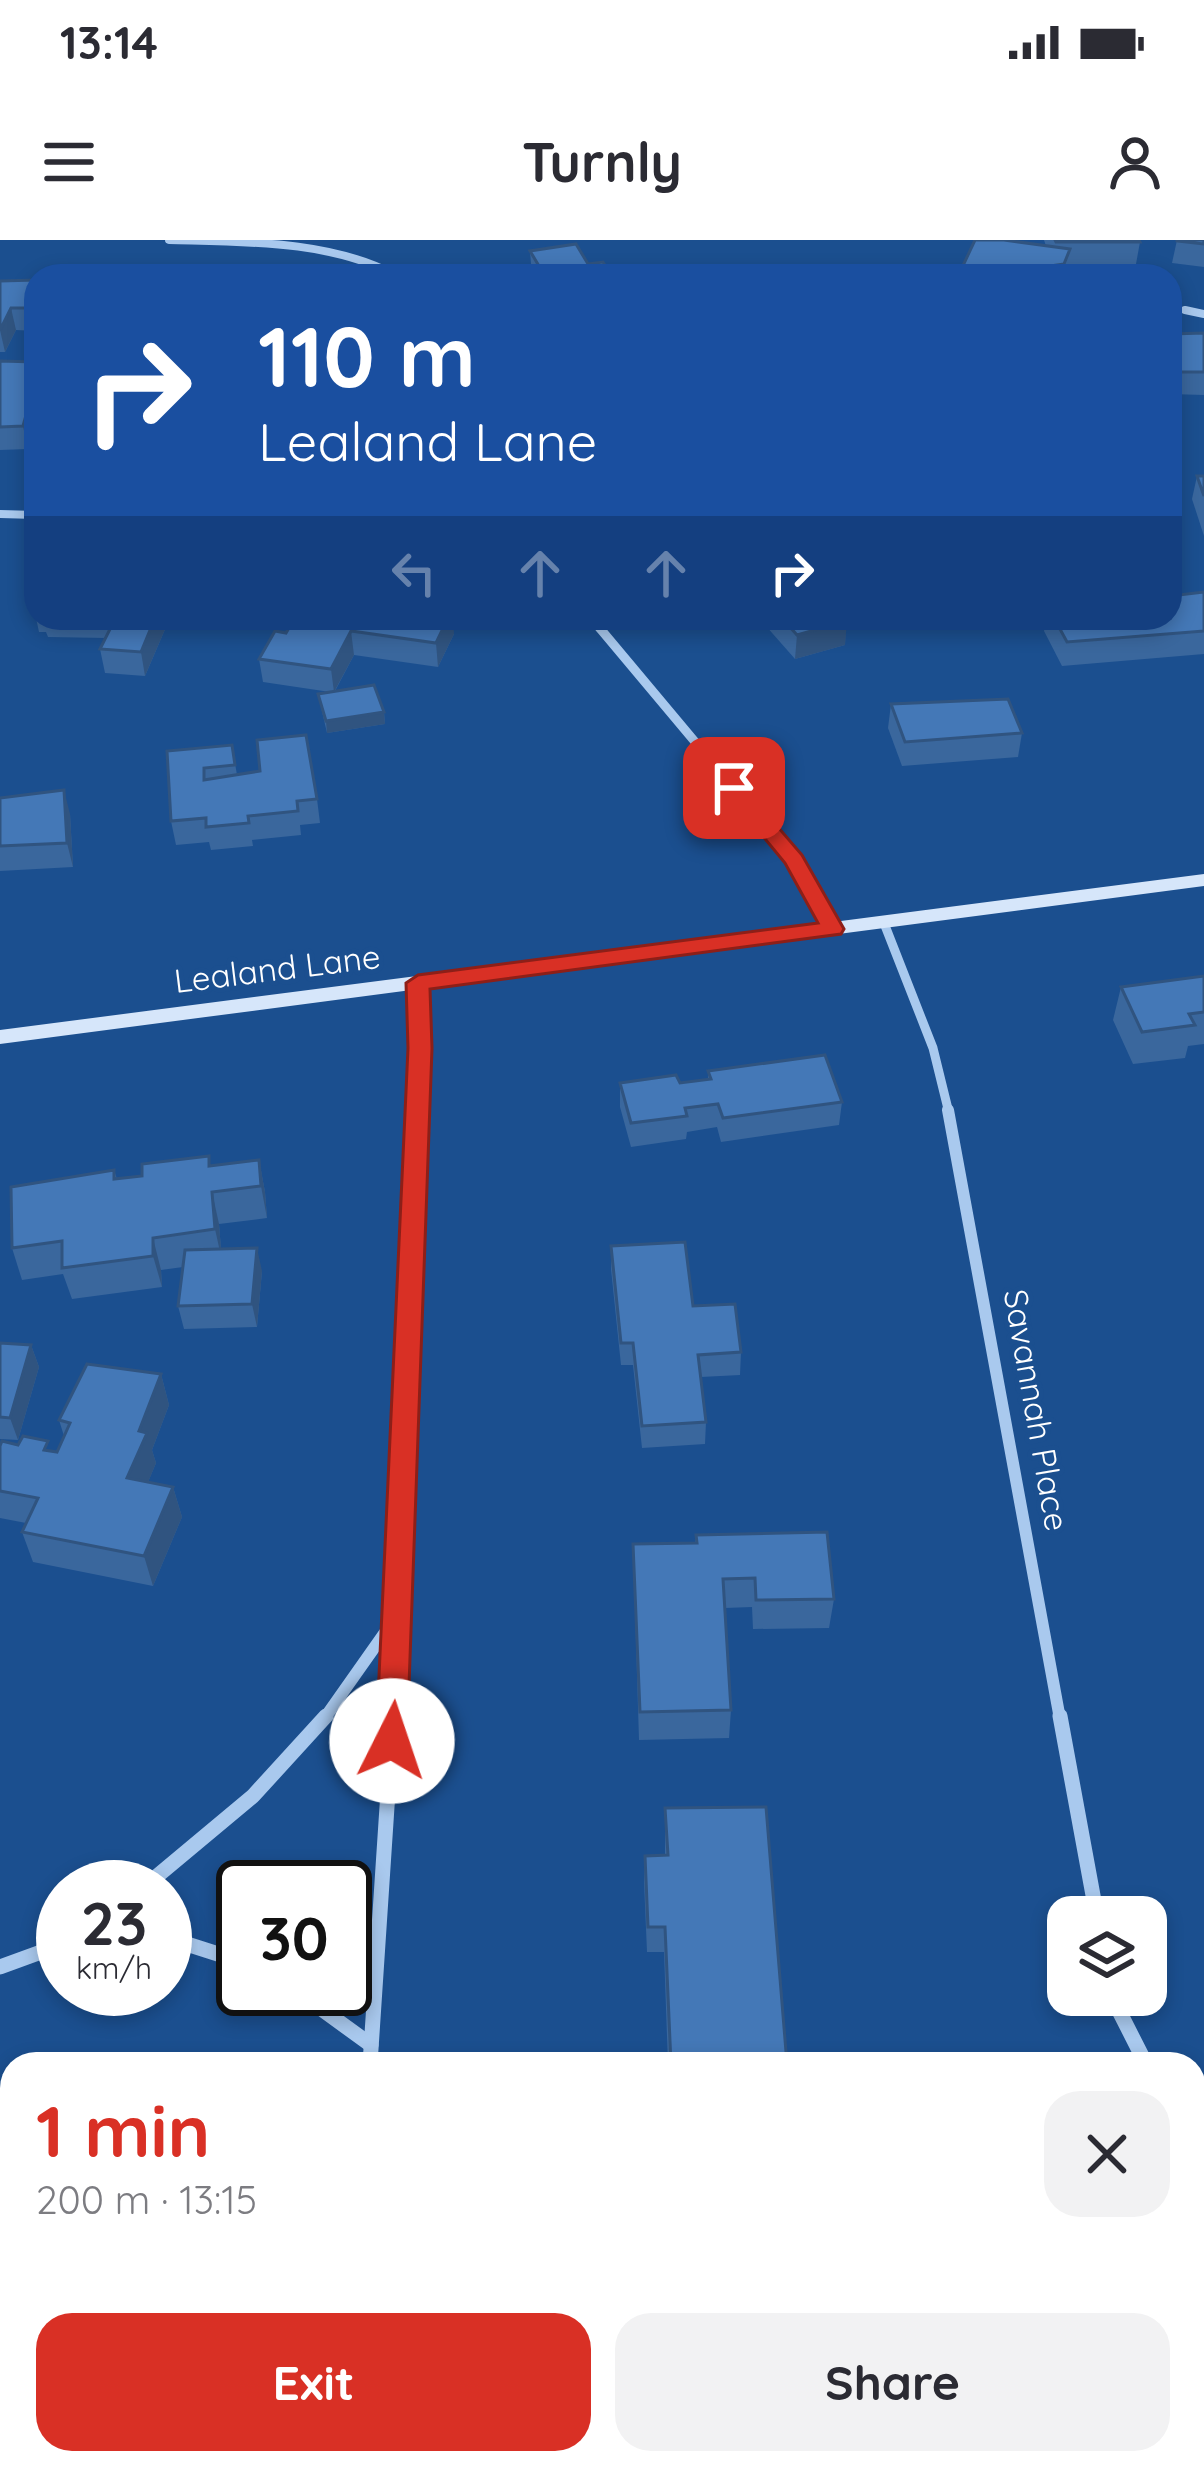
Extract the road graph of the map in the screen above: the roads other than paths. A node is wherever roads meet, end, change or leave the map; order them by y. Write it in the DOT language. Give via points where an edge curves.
graph roads {
  1 [pos="169,240"];
  2 [pos="383,264"];
  3 [pos="1185,310"];
  4 [pos="1204,314"];
  5 [pos="601,630"];
  6 [pos="1204,880"];
  7 [pos="884,922"];
  8 [pos="833,929"];
  9 [pos="418,983"];
  10 [pos="0,1037"];
  11 [pos="400,1611"];
  12 [pos="180,1860"];
  13 [pos="1093,1896"];
  14 [pos="36,1951"];
  15 [pos="0,1967"];
  16 [pos="331,2016"];
  17 [pos="1122,2016"];
  18 [pos="370,2044"];
  19 [pos="370,2052"];
  20 [pos="1140,2052"];
  1 -- 2 [label="street" via="319,244"];
  3 -- 4 [label="street"];
  5 -- 8 [label="street" via="794,860"];
  6 -- 7 [label="street, Lealand Lane"];
  7 -- 8 [label="street, Lealand Lane"];
  7 -- 13 [label="street, Savannah Place" via="948,1110"];
  8 -- 9 [label="street, Lealand Lane"];
  9 -- 10 [label="street, Lealand Lane"];
  9 -- 11 [label="street"];
  11 -- 12 [label="street" via="276,1779"];
  11 -- 18 [label="street"];
  14 -- 15 [label="street"];
  16 -- 18 [label="street"];
  17 -- 20 [label="street"];
  18 -- 19 [label="street"];
}
